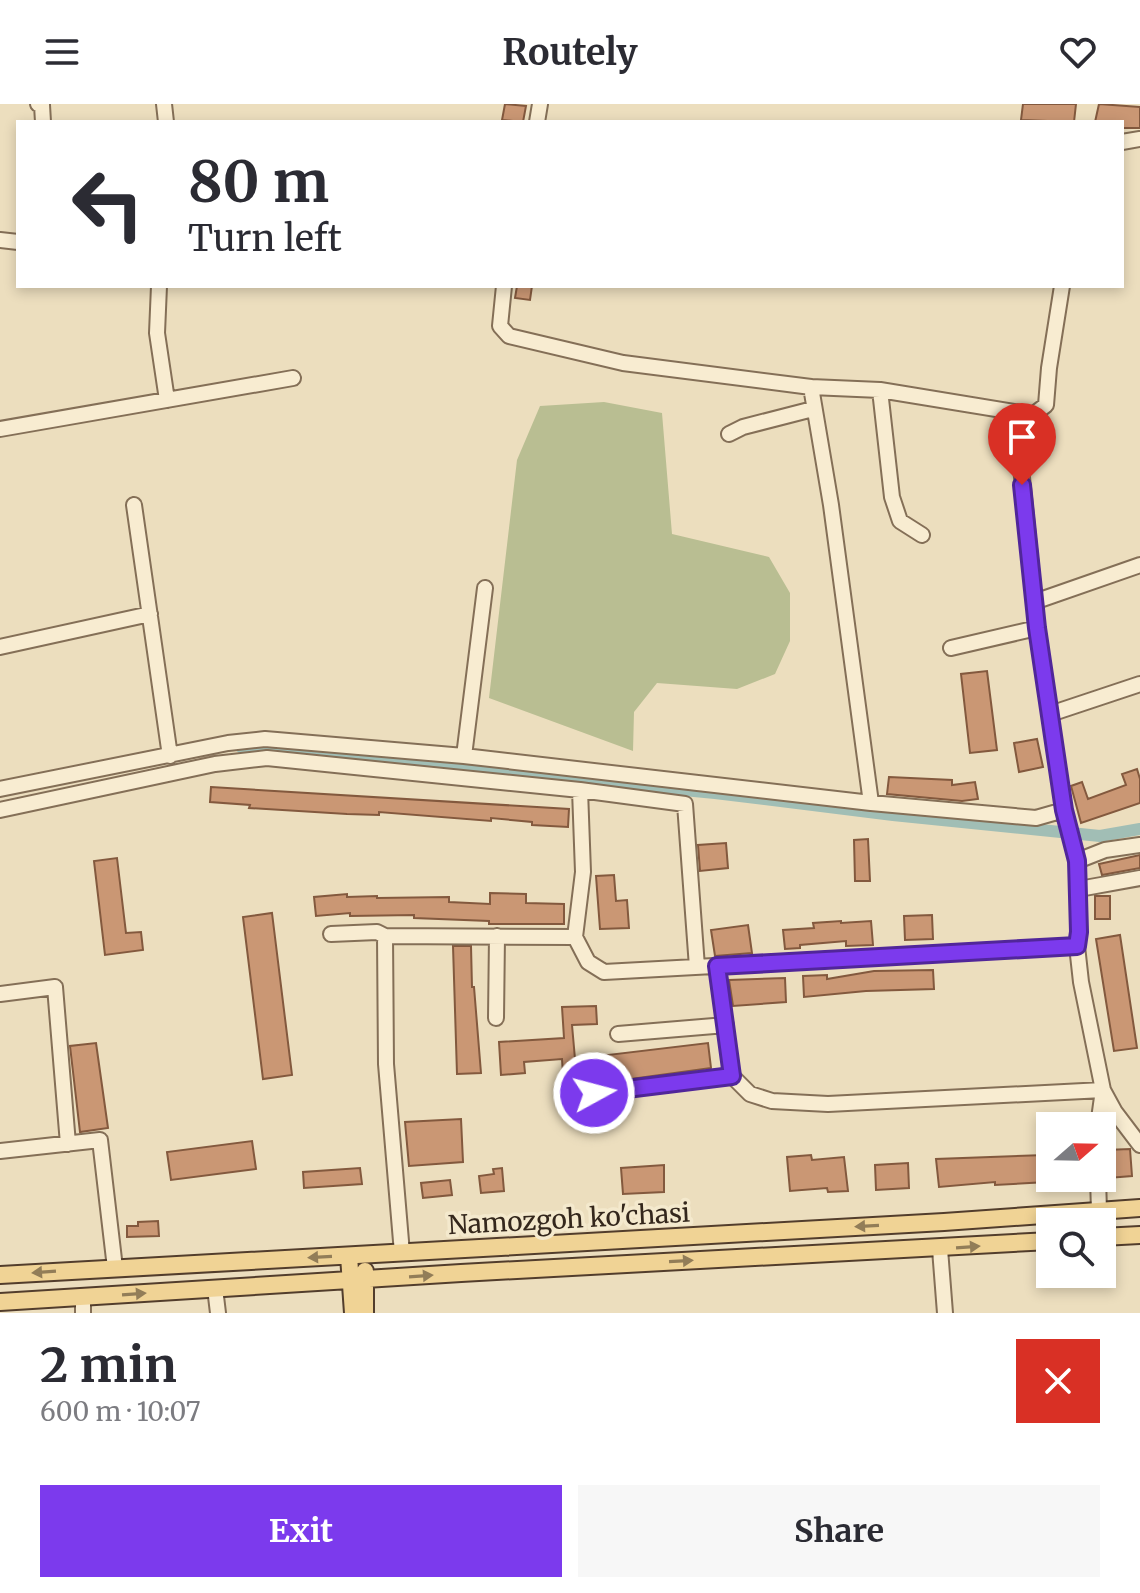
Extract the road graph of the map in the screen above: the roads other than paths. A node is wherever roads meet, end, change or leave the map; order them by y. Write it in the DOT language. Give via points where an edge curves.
graph roads {
  1 [pos="159,288"];
  2 [pos="504,288"];
  3 [pos="1062,288"];
  4 [pos="293,378"];
  5 [pos="811,387"];
  6 [pos="880,390"];
  7 [pos="167,400"];
  8 [pos="813,409"];
  9 [pos="1033,415"];
  10 [pos="0,429"];
  11 [pos="729,434"];
  12 [pos="134,505"];
  13 [pos="922,535"];
  14 [pos="1140,565"];
  15 [pos="485,588"];
  16 [pos="1034,602"];
  17 [pos="150,614"];
  18 [pos="1037,628"];
  19 [pos="0,647"];
  20 [pos="951,648"];
  21 [pos="1140,684"];
  22 [pos="1050,714"];
  23 [pos="170,756"];
  24 [pos="464,756"];
  25 [pos="0,789"];
  26 [pos="580,790"];
  27 [pos="871,803"];
  28 [pos="0,810"];
  29 [pos="1064,810"];
  30 [pos="1140,845"];
  31 [pos="1075,860"];
  32 [pos="1140,878"];
  33 [pos="1079,889"];
  34 [pos="331,934"];
  35 [pos="385,936"];
  36 [pos="497,936"];
  37 [pos="575,937"];
  38 [pos="1077,946"];
  39 [pos="717,966"];
  40 [pos="697,967"];
  41 [pos="0,994"];
  42 [pos="496,1018"];
  43 [pos="726,1025"];
  44 [pos="618,1034"];
  45 [pos="732,1076"];
  46 [pos="1103,1090"];
  47 [pos="594,1093"];
  48 [pos="1100,1112"];
  49 [pos="68,1144"];
  50 [pos="1140,1145"];
  51 [pos="0,1151"];
  52 [pos="1140,1208"];
  53 [pos="1116,1210"];
  54 [pos="1036,1215"];
  55 [pos="789,1230"];
  56 [pos="1140,1235"];
  57 [pos="1116,1236"];
  58 [pos="1036,1242"];
  59 [pos="940,1249"];
  60 [pos="402,1253"];
  61 [pos="357,1255"];
  62 [pos="790,1256"];
  63 [pos="115,1268"];
  64 [pos="0,1275"];
  65 [pos="358,1280"];
  66 [pos="215,1288"];
  67 [pos="0,1302"];
  68 [pos="83,1305"];
  69 [pos="218,1313"];
  70 [pos="353,1313"];
  71 [pos="365,1313"];
  72 [pos="945,1313"];
  1 -- 7 [label="street" via="157,333"];
  2 -- 5 [label="street" via="500,326 509,336 623,363"];
  3 -- 9 [label="street" via="1046,405"];
  4 -- 7 [label="street"];
  5 -- 6 [label="street"];
  5 -- 8 [label="street"];
  6 -- 9 [label="street"];
  6 -- 13 [label="street" via="892,497 900,521"];
  7 -- 10 [label="street"];
  8 -- 11 [label="street"];
  8 -- 27 [label="street"];
  9 -- 16 [label="street" via="1017,427"];
  12 -- 17 [label="street"];
  14 -- 16 [label="street"];
  15 -- 24 [label="street"];
  16 -- 18 [label="street"];
  17 -- 19 [label="street"];
  17 -- 23 [label="street"];
  18 -- 20 [label="street"];
  18 -- 22 [label="street"];
  21 -- 22 [label="street"];
  22 -- 29 [label="street"];
  23 -- 24 [label="street" via="265,739"];
  23 -- 25 [label="street"];
  24 -- 27 [label="street"];
  26 -- 28 [label="street" via="267,758 215,764"];
  26 -- 37 [label="street" via="583,872"];
  26 -- 40 [label="street" via="685,804"];
  27 -- 29 [label="street" via="1036,818"];
  29 -- 31 [label="street"];
  30 -- 31 [label="street"];
  31 -- 33 [label="street"];
  32 -- 33 [label="street"];
  33 -- 38 [label="street"];
  34 -- 35 [label="street"];
  35 -- 36 [label="street"];
  35 -- 60 [label="street" via="386,1064"];
  36 -- 37 [label="street"];
  36 -- 42 [label="street"];
  37 -- 40 [label="street" via="588,962 604,972"];
  38 -- 39 [label="street"];
  38 -- 46 [label="street"];
  39 -- 40 [label="street"];
  39 -- 43 [label="street"];
  41 -- 49 [label="street" via="55,987"];
  43 -- 44 [label="street"];
  43 -- 45 [label="street"];
  45 -- 46 [label="street" via="750,1094 814,1103"];
  45 -- 47 [label="street"];
  46 -- 48 [label="street"];
  46 -- 50 [label="street"];
  49 -- 51 [label="street"];
  49 -- 63 [label="street" via="100,1140"];
  52 -- 53 [label="main road, Namozgoh ko'chasi"];
  54 -- 55 [label="main road, Namozgoh ko'chasi, one-way"];
  55 -- 60 [label="main road, Namozgoh ko'chasi"];
  55 -- 62 [label="main road"];
  56 -- 57 [label="main road"];
  59 -- 58 [label="main road, Namozgoh ko'chasi, one-way"];
  59 -- 62 [label="main road, Namozgoh ko'chasi"];
  59 -- 72 [label="street"];
  60 -- 61 [label="main road, Namozgoh ko'chasi"];
  61 -- 63 [label="main road, Namozgoh ko'chasi, one-way"];
  61 -- 65 [label="main road"];
  65 -- 62 [label="main road, Namozgoh ko'chasi, one-way"];
  63 -- 64 [label="main road, Namozgoh ko'chasi, one-way"];
  65 -- 66 [label="main road, Namozgoh ko'chasi"];
  65 -- 70 [label="main road"];
  65 -- 71 [label="main road"];
  68 -- 66 [label="main road, Namozgoh ko'chasi, one-way"];
  66 -- 69 [label="street"];
  67 -- 68 [label="main road, Namozgoh ko'chasi"];
}
